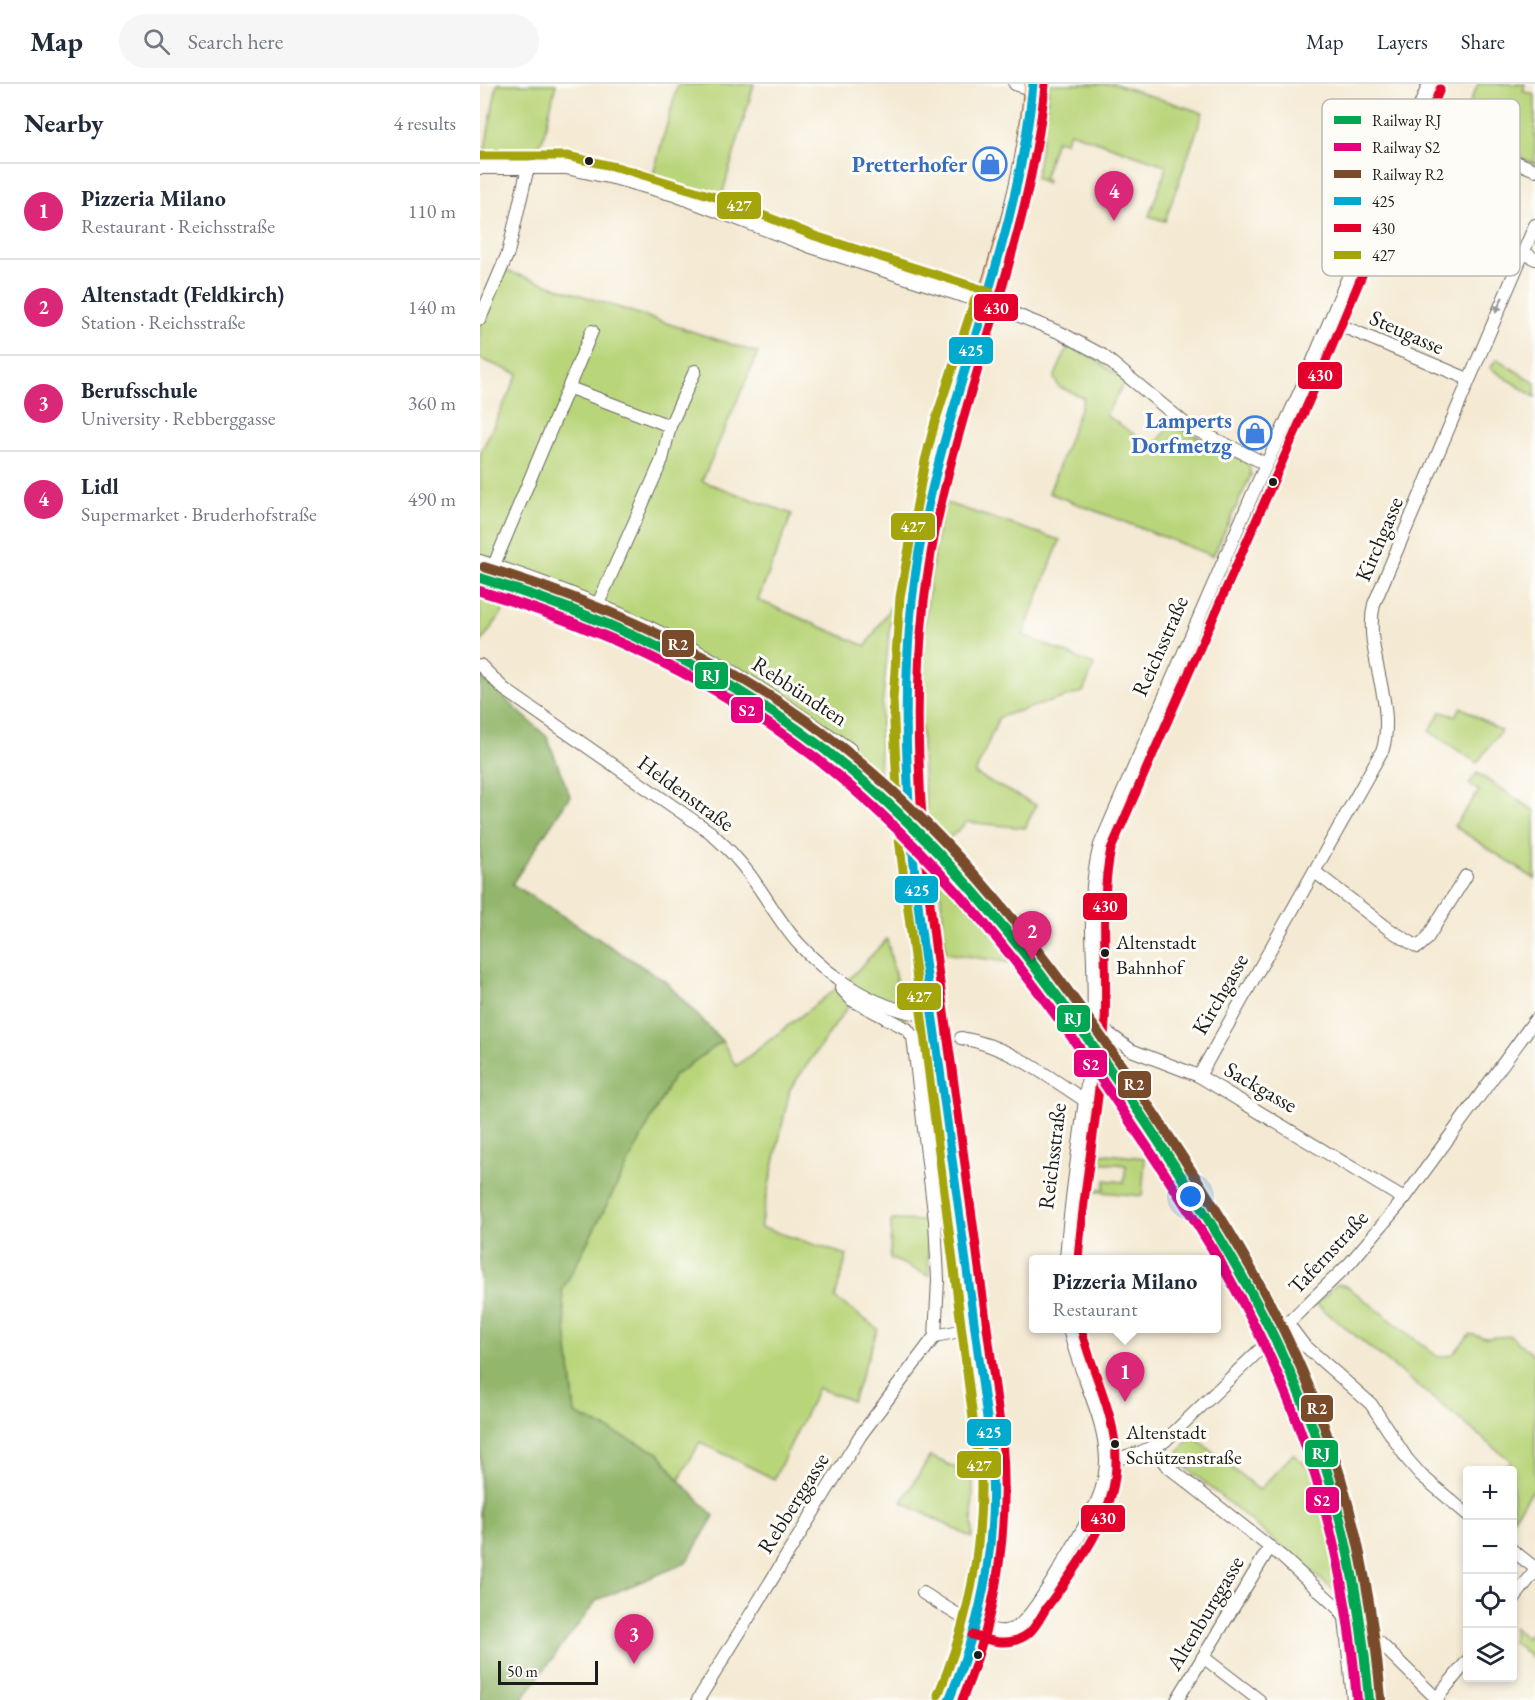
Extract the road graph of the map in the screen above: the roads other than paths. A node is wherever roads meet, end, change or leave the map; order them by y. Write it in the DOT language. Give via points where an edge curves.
graph roads {
  1 [pos="1015,84"];
  2 [pos="1429,84"];
  3 [pos="1033,87"];
  4 [pos="1422,99"];
  5 [pos="1520,164"];
  6 [pos="528,167"];
  7 [pos="480,168"];
  8 [pos="1535,170"];
  9 [pos="1535,225"];
  10 [pos="1523,252"];
  11 [pos="1520,259"];
  12 [pos="1535,260"];
  13 [pos="1348,276"];
  14 [pos="1513,276"];
  15 [pos="986,303"];
  16 [pos="480,319"];
  17 [pos="1330,321"];
  18 [pos="592,331"];
  19 [pos="695,371"];
  20 [pos="1468,379"];
  21 [pos="570,388"];
  22 [pos="670,426"];
  23 [pos="1266,464"];
  24 [pos="480,561"];
  25 [pos="494,565"];
  26 [pos="598,604"];
  27 [pos="480,664"];
  28 [pos="850,749"];
  29 [pos="1315,872"];
  30 [pos="1466,876"];
  31 [pos="842,982"];
  32 [pos="933,1016"];
  33 [pos="1535,1020"];
  34 [pos="1093,1022"];
  35 [pos="961,1038"];
  36 [pos="1199,1076"];
  37 [pos="1084,1100"];
  38 [pos="1404,1199"];
  39 [pos="1066,1255"];
  40 [pos="1288,1324"];
  41 [pos="975,1328"];
  42 [pos="1070,1333"];
  43 [pos="935,1336"];
  44 [pos="1153,1447"];
  45 [pos="1106,1462"];
  46 [pos="1463,1512"];
  47 [pos="1270,1547"];
  48 [pos="1517,1554"];
  49 [pos="1535,1569"];
  50 [pos="923,1593"];
  51 [pos="1517,1594"];
  52 [pos="976,1624"];
  53 [pos="1379,1642"];
  54 [pos="1203,1657"];
  55 [pos="1463,1665"];
  56 [pos="1438,1699"];
  57 [pos="698,1700"];
  58 [pos="949,1700"];
  59 [pos="1177,1700"];
  60 [pos="1259,1700"];
  61 [pos="1353,1700"];
  1 -- 3 [label="street"];
  2 -- 4 [label="street, Reichsstraße"];
  3 -- 15 [label="main road" via="1021,174"];
  5 -- 8 [label="street"];
  6 -- 7 [label="street"];
  6 -- 15 [label="street" via="579,170 674,195 812,247"];
  6 -- 16 [label="street" via="508,253"];
  9 -- 10 [label="street, Kirchgasse"];
  10 -- 11 [label="street, Kirchgasse, one-way"];
  10 -- 12 [label="street"];
  13 -- 17 [label="street, Reichsstraße"];
  14 -- 20 [label="street, Kirchgasse, one-way"];
  15 -- 23 [label="street" via="1061,333 1102,355 1188,426"];
  15 -- 32 [label="main road" via="937,463 920,549 907,648 905,698 911,837"];
  17 -- 20 [label="street, Steugasse"];
  17 -- 23 [label="street, Reichsstraße"];
  18 -- 21 [label="street"];
  19 -- 22 [label="street"];
  20 -- 29 [label="street, Kirchgasse" via="1372,612 1386,713 1384,746"];
  21 -- 22 [label="street"];
  21 -- 25 [label="street"];
  22 -- 26 [label="street" via="662,460"];
  23 -- 34 [label="street, Reichsstraße" via="1100,845 1091,899"];
  24 -- 25 [label="street, Rebbündten"];
  25 -- 26 [label="street, Rebbündten"];
  26 -- 28 [label="street, Rebbündten" via="723,666"];
  27 -- 31 [label="street, Heldenstraße" via="504,689 710,832 737,858 799,944"];
  29 -- 30 [label="street" via="1418,947"];
  29 -- 36 [label="street, Kirchgasse"];
  31 -- 32 [label="street, Heldenstraße" via="885,1005"];
  31 -- 43 [label="street, Heldenstraße" via="841,988 852,1000 913,1036 935,1221"];
  32 -- 41 [label="main road"];
  33 -- 38 [label="street, Tafernstraße"];
  34 -- 36 [label="street, Sackgasse" via="1131,1050"];
  34 -- 37 [label="street, Reichsstraße"];
  35 -- 37 [label="street" via="1005,1051"];
  36 -- 38 [label="street, Sackgasse"];
  37 -- 39 [label="street, Reichsstraße"];
  38 -- 40 [label="street, Tafernstraße" via="1350,1263"];
  40 -- 44 [label="street, Tafernstraße" via="1173,1434"];
  40 -- 46 [label="street" via="1304,1344 1371,1404 1407,1459"];
  41 -- 43 [label="street"];
  41 -- 52 [label="main road" via="990,1440 994,1508 992,1542"];
  42 -- 45 [label="street" via="1098,1418"];
  43 -- 57 [label="street, Rebberggasse" via="860,1436"];
  44 -- 45 [label="street, Tafernstraße"];
  44 -- 47 [label="street" via="1167,1466"];
  45 -- 52 [label="street" via="1101,1491 1089,1516 1019,1626 998,1631"];
  47 -- 54 [label="street, Altenburggasse"];
  47 -- 61 [label="street" via="1330,1598 1345,1618"];
  48 -- 49 [label="street"];
  49 -- 51 [label="street"];
  50 -- 52 [label="street"];
  52 -- 58 [label="main road"];
  53 -- 56 [label="street"];
  54 -- 59 [label="street, Altenburggasse"];
  54 -- 60 [label="street"];
  55 -- 56 [label="street"];
}
